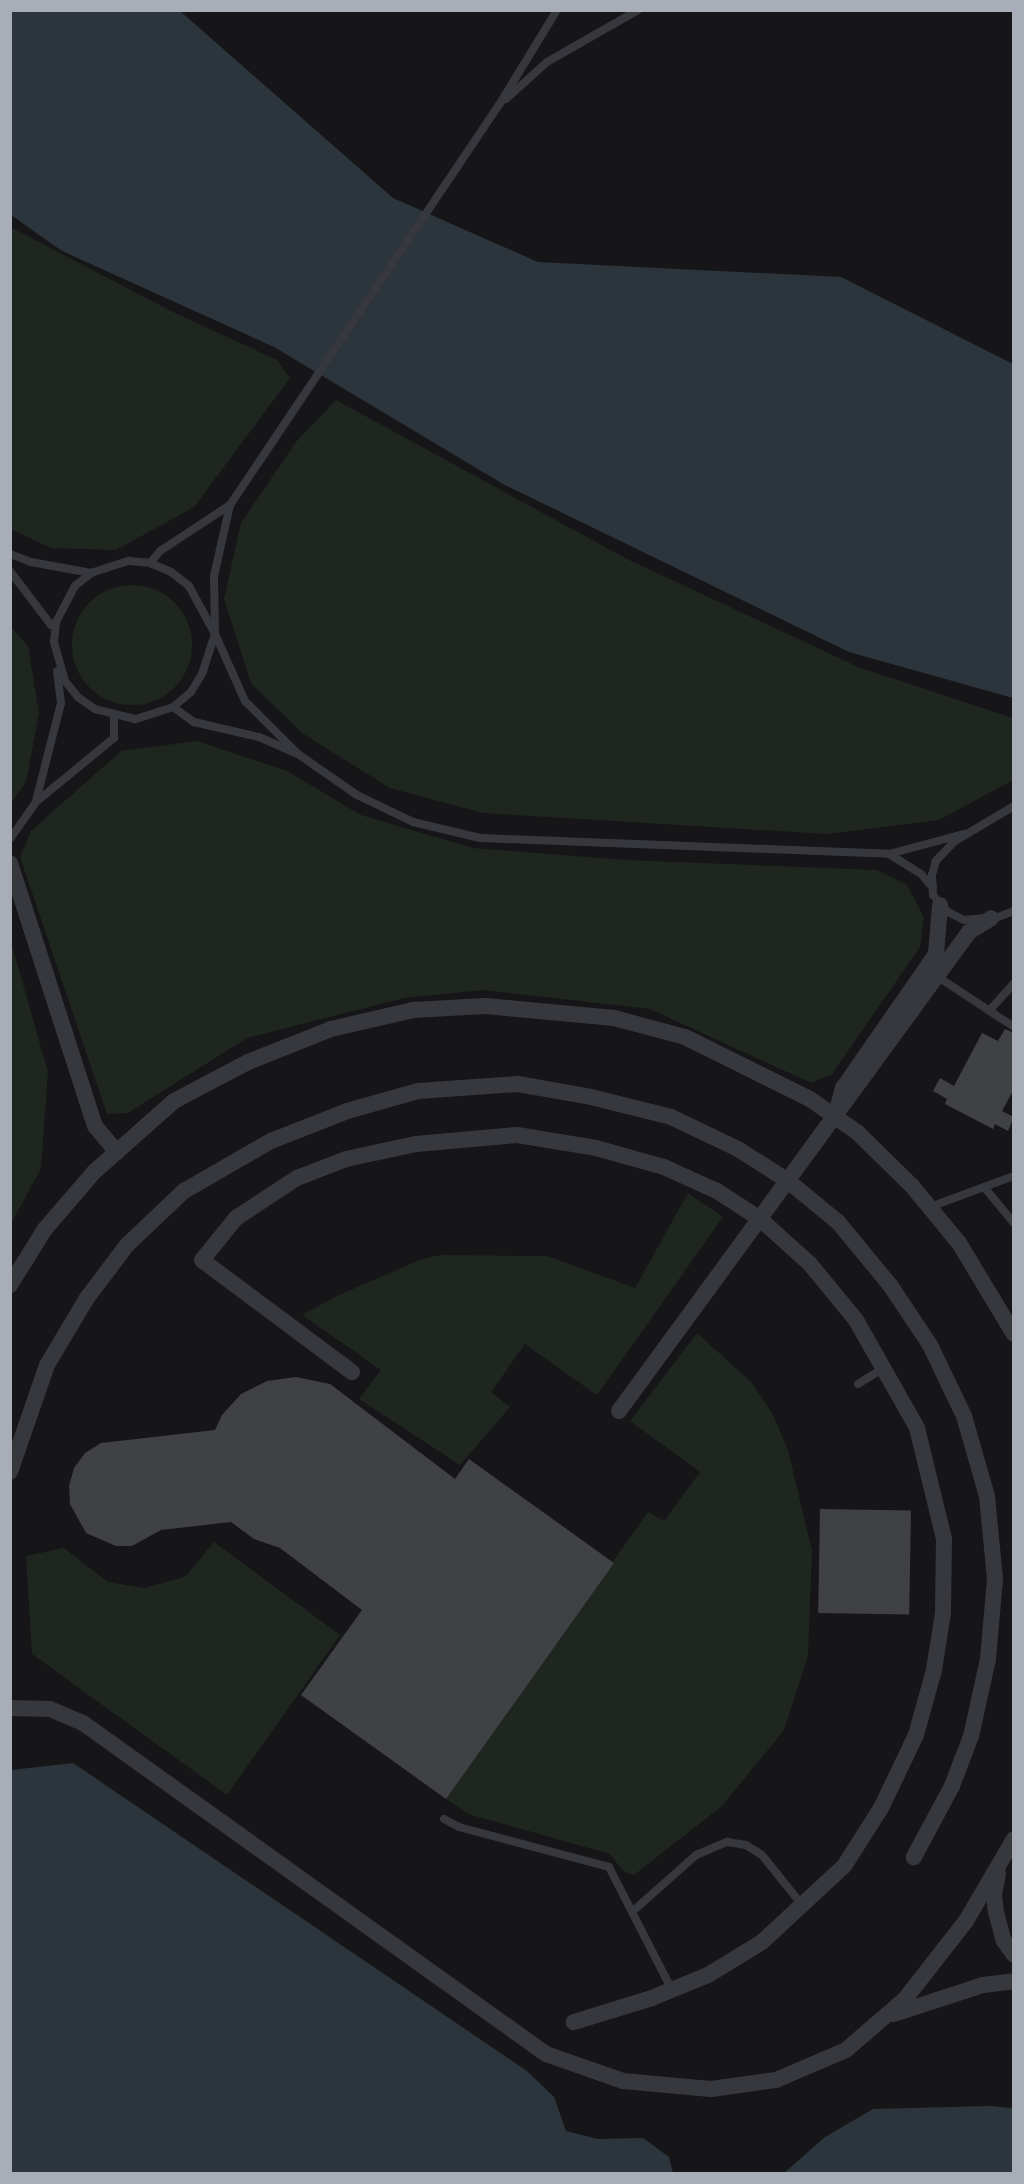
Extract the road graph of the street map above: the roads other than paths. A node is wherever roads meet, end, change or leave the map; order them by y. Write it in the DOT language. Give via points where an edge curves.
graph roads {
  1 [pos="557,10"];
  2 [pos="638,10"];
  3 [pos="499,105"];
  4 [pos="230,505"];
  5 [pos="10,554"];
  6 [pos="150,563"];
  7 [pos="10,571"];
  8 [pos="91,573"];
  9 [pos="56,622"];
  10 [pos="215,634"];
  11 [pos="56,661"];
  12 [pos="173,707"];
  13 [pos="114,717"];
  14 [pos="297,754"];
  15 [pos="36,801"];
  16 [pos="1014,806"];
  17 [pos="963,834"];
  18 [pos="10,839"];
  19 [pos="889,854"];
  20 [pos="10,863"];
  21 [pos="933,888"];
  22 [pos="940,905"];
  23 [pos="1014,911"];
  24 [pos="991,918"];
  25 [pos="938,976"];
  26 [pos="1014,983"];
  27 [pos="989,1011"];
  28 [pos="1014,1027"];
  29 [pos="835,1117"];
  30 [pos="117,1152"];
  31 [pos="1014,1176"];
  32 [pos="788,1181"];
  33 [pos="984,1187"];
  34 [pos="930,1207"];
  35 [pos="760,1219"];
  36 [pos="1014,1223"];
  37 [pos="10,1285"];
  38 [pos="1014,1334"];
  39 [pos="885,1367"];
  40 [pos="352,1372"];
  41 [pos="858,1384"];
  42 [pos="619,1411"];
  43 [pos="10,1472"];
  44 [pos="10,1708"];
  45 [pos="444,1819"];
  46 [pos="1014,1839"];
  47 [pos="914,1857"];
  48 [pos="1001,1862"];
  49 [pos="803,1906"];
  50 [pos="633,1911"];
  51 [pos="1014,1955"];
  52 [pos="1014,1981"];
  53 [pos="672,1990"];
  54 [pos="885,2017"];
  55 [pos="574,2022"];
  1 -- 3 [label="lane"];
  2 -- 3 [label="lane" via="547,63"];
  3 -- 4 [label="lane"];
  4 -- 6 [label="lane" via="160,551"];
  4 -- 10 [label="lane" via="214,576"];
  5 -- 8 [label="lane"];
  6 -- 8 [label="lane" via="129,561"];
  6 -- 10 [label="lane" via="189,586"];
  7 -- 9 [label="lane" via="51,625"];
  8 -- 9 [label="lane" via="69,595"];
  9 -- 11 [label="lane"];
  10 -- 12 [label="lane" via="203,672 191,692"];
  10 -- 14 [label="lane" via="245,701"];
  11 -- 13 [label="lane" via="78,697"];
  11 -- 15 [label="lane" via="61,703"];
  12 -- 13 [label="lane" via="135,719"];
  12 -- 14 [label="lane" via="195,722 259,737"];
  13 -- 15 [label="lane" via="114,738"];
  14 -- 19 [label="lane" via="357,795 413,822 480,838"];
  15 -- 18 [label="lane"];
  16 -- 17 [label="lane"];
  17 -- 19 [label="lane"];
  17 -- 21 [label="lane" via="936,861"];
  19 -- 21 [label="lane" via="921,874"];
  20 -- 30 [label="street" via="95,1126"];
  21 -- 22 [label="lane"];
  22 -- 24 [label="lane" via="964,920"];
  22 -- 29 [label="street" via="936,954 843,1088"];
  23 -- 24 [label="lane"];
  24 -- 25 [label="street" via="969,932"];
  25 -- 27 [label="lane"];
  25 -- 29 [label="street"];
  26 -- 27 [label="lane"];
  27 -- 28 [label="lane"];
  29 -- 30 [label="street" via="778,1083 685,1037 614,1018 542,1010 454,1008 413,1010 332,1029 248,1062 174,1101"];
  29 -- 32 [label="street"];
  29 -- 34 [label="street" via="858,1132"];
  30 -- 37 [label="street" via="94,1172 45,1229"];
  31 -- 33 [label="lane"];
  32 -- 35 [label="street"];
  32 -- 43 [label="street" via="738,1149 671,1117 518,1084 418,1091 346,1111 271,1141 184,1191 128,1245 87,1298 47,1365"];
  32 -- 47 [label="street" via="838,1222 890,1285 930,1345 964,1416 987,1496 994,1579 988,1659 971,1736 952,1786"];
  33 -- 34 [label="lane"];
  33 -- 36 [label="lane"];
  34 -- 38 [label="street" via="959,1243"];
  35 -- 39 [label="street" via="810,1264 856,1320"];
  35 -- 40 [label="street" via="717,1191 664,1167 596,1148 517,1135 416,1144 346,1159 297,1178 236,1218 202,1260"];
  35 -- 42 [label="street"];
  39 -- 41 [label="lane"];
  39 -- 49 [label="street" via="917,1428 934,1487 944,1539 943,1613 934,1670 916,1735 880,1808 844,1866"];
  44 -- 54 [label="street" via="50,1709 83,1723 546,2054 624,2081 711,2089 776,2080 846,2050"];
  45 -- 50 [label="lane" via="459,1827 609,1867"];
  46 -- 48 [label="street"];
  48 -- 51 [label="street" via="994,1894 996,1912 1004,1941"];
  48 -- 54 [label="street" via="966,1921 906,1999"];
  49 -- 50 [label="lane" via="762,1855 747,1845 727,1842 696,1856"];
  49 -- 53 [label="street" via="762,1942 708,1975"];
  50 -- 53 [label="lane"];
  52 -- 54 [label="street" via="983,1984"];
  53 -- 55 [label="street"];
}
